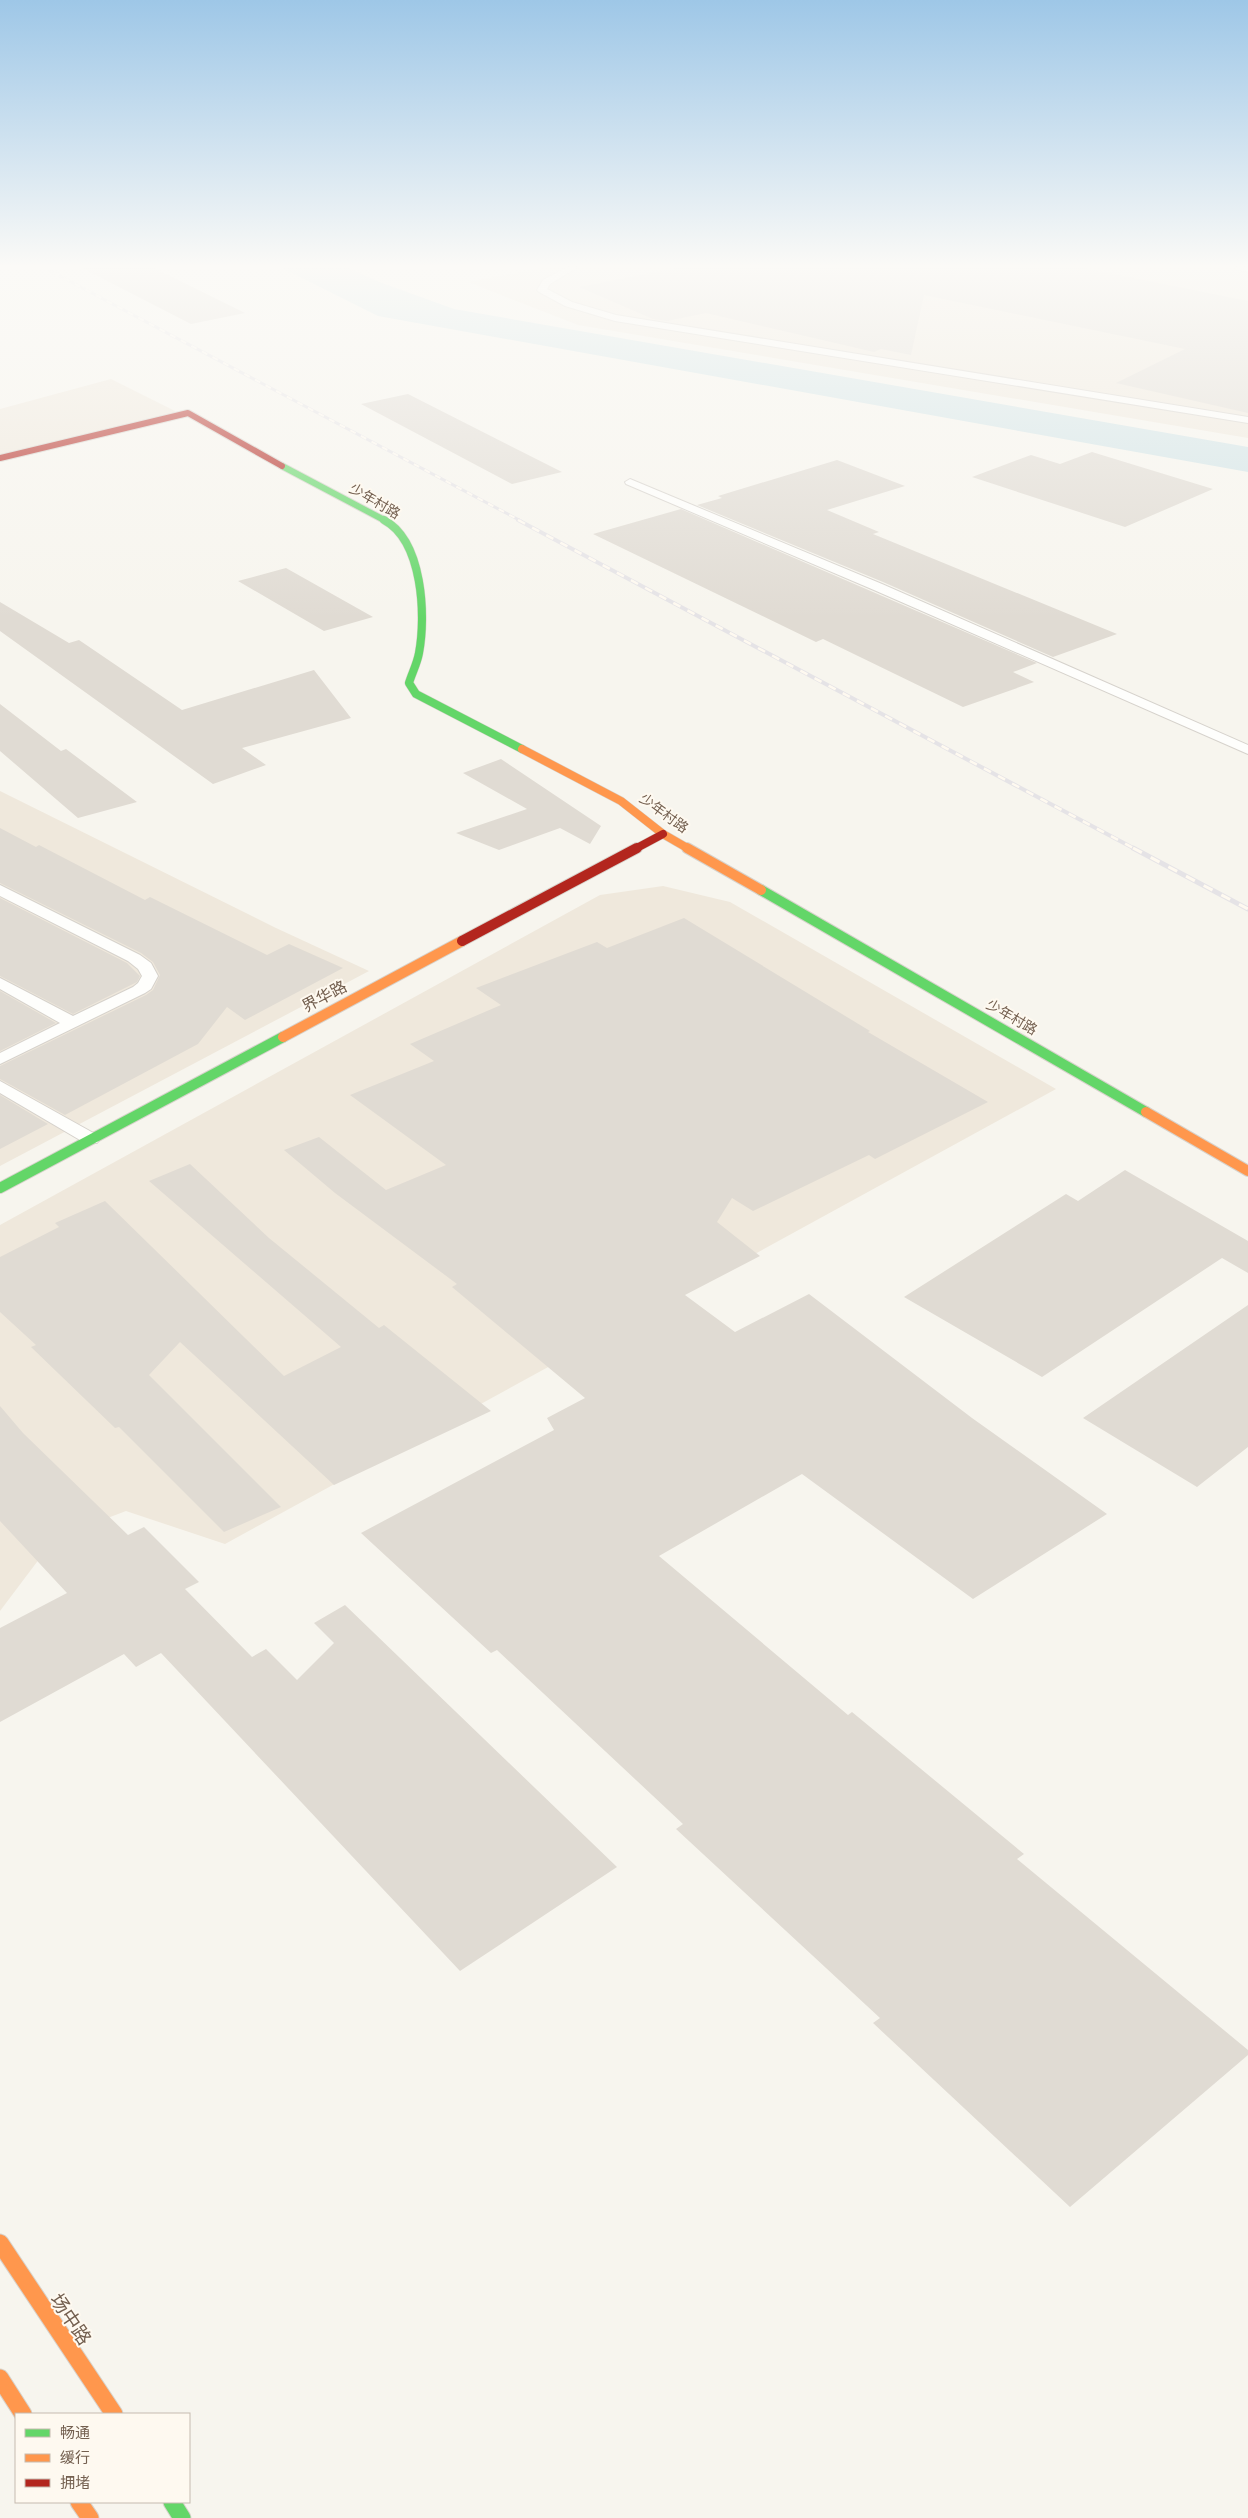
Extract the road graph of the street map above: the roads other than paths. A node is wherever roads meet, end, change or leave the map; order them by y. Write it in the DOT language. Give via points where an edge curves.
graph roads {
  1 [pos="1028,385"];
  2 [pos="1248,420"];
  3 [pos="0,458"];
  4 [pos="630,482"];
  5 [pos="1248,750"];
  6 [pos="663,834"];
  7 [pos="0,890"];
  8 [pos="0,983"];
  9 [pos="73,1023"];
  10 [pos="0,1059"];
  11 [pos="0,1086"];
  12 [pos="91,1139"];
  13 [pos="1248,1171"];
  14 [pos="0,1188"];
  15 [pos="0,2242"];
  16 [pos="0,2378"];
  17 [pos="22,2413"];
  18 [pos="113,2413"];
  19 [pos="80,2503"];
  20 [pos="173,2503"];
  21 [pos="90,2518"];
  22 [pos="182,2518"];
  1 -- 2 [label="lane"];
  3 -- 6 [label="street, 少年村路" via="188,413 260,456 389,523 401,534 412,553 419,587 419,653 410,683 416,694 621,801"];
  4 -- 5 [label="lane"];
  6 -- 12 [label="street, 界华路"];
  6 -- 13 [label="street, 少年村路"];
  7 -- 9 [label="lane" via="134,958 149,971 145,986"];
  8 -- 9 [label="lane"];
  9 -- 10 [label="lane"];
  11 -- 12 [label="lane"];
  12 -- 14 [label="street, 界华路"];
  15 -- 18 [label="street, 场中路"];
  16 -- 17 [label="street"];
  19 -- 21 [label="street"];
  20 -- 22 [label="street"];
}
